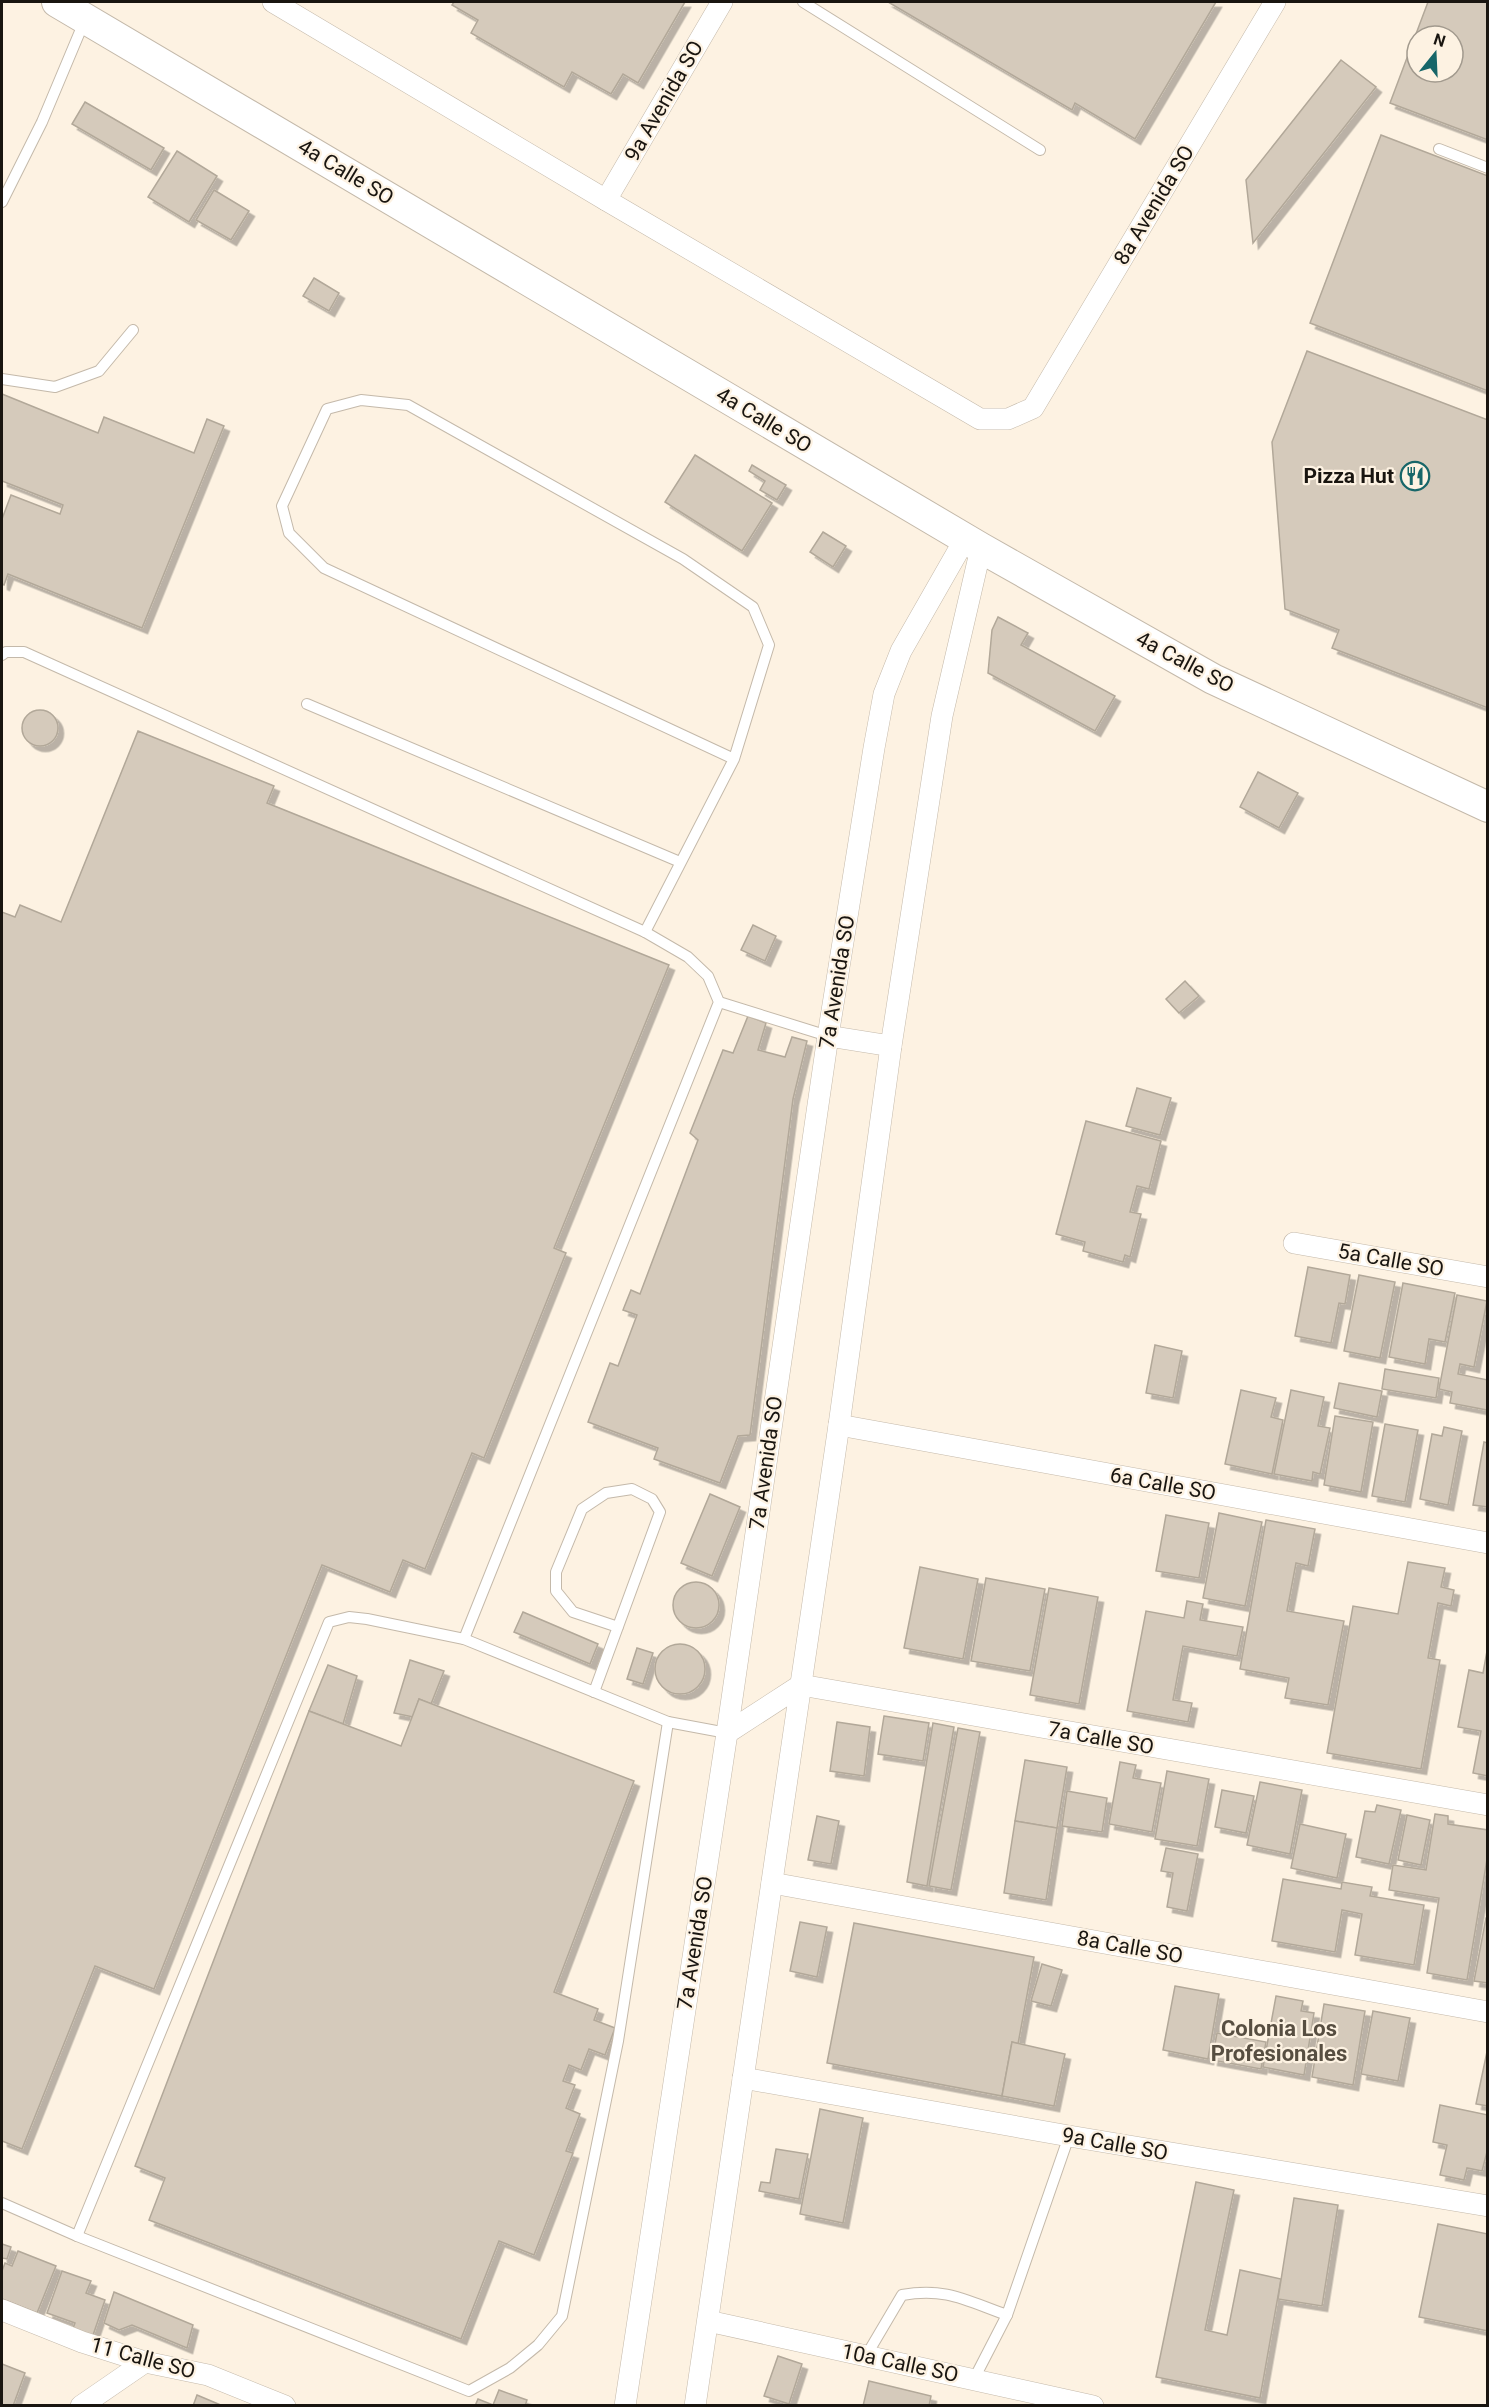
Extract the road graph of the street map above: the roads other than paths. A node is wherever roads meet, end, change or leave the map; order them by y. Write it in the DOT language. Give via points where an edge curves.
graph roads {
  1 [pos="57,2"];
  2 [pos="273,2"];
  3 [pos="722,2"];
  4 [pos="803,2"];
  5 [pos="1275,2"];
  6 [pos="86,19"];
  7 [pos="1439,149"];
  8 [pos="1040,150"];
  9 [pos="1488,168"];
  10 [pos="606,200"];
  11 [pos="2,202"];
  12 [pos="133,330"];
  13 [pos="2,379"];
  14 [pos="973,543"];
  15 [pos="2,655"];
  16 [pos="306,704"];
  17 [pos="734,759"];
  18 [pos="1488,807"];
  19 [pos="680,862"];
  20 [pos="645,932"];
  21 [pos="719,1002"];
  22 [pos="828,1036"];
  23 [pos="891,1046"];
  24 [pos="1294,1243"];
  25 [pos="1488,1277"];
  26 [pos="839,1425"];
  27 [pos="1488,1543"];
  28 [pos="618,1627"];
  29 [pos="464,1639"];
  30 [pos="801,1685"];
  31 [pos="594,1692"];
  32 [pos="668,1722"];
  33 [pos="727,1733"];
  34 [pos="1488,1805"];
  35 [pos="772,1883"];
  36 [pos="1488,2012"];
  37 [pos="743,2078"];
  38 [pos="1069,2136"];
  39 [pos="2,2203"];
  40 [pos="1488,2206"];
  41 [pos="77,2236"];
  42 [pos="2,2310"];
  43 [pos="1007,2316"];
  44 [pos="708,2321"];
  45 [pos="866,2356"];
  46 [pos="145,2361"];
  47 [pos="974,2379"];
  48 [pos="81,2406"];
  49 [pos="285,2406"];
  50 [pos="625,2406"];
  51 [pos="695,2406"];
  52 [pos="1093,2406"];
  1 -- 6 [label="street, 4a Calle SO"];
  2 -- 10 [label="street"];
  3 -- 10 [label="street, 9a Avenida SO"];
  4 -- 8 [label="lane"];
  5 -- 10 [label="street, 8a Avenida SO" via="1033,408 1008,419 980,419"];
  6 -- 11 [label="lane"];
  6 -- 14 [label="street, 4a Calle SO"];
  7 -- 9 [label="lane"];
  12 -- 13 [label="lane" via="99,371 55,387"];
  14 -- 18 [label="street, 4a Calle SO" via="1213,679"];
  14 -- 22 [label="street, 7a Avenida SO" via="901,651 884,694"];
  14 -- 23 [label="street"];
  15 -- 20 [label="lane" via="24,652"];
  16 -- 19 [label="lane"];
  17 -- 17 [label="lane" via="769,645 753,607 682,559 408,405 361,400 327,409 282,506 289,533 324,568"];
  17 -- 19 [label="lane"];
  19 -- 20 [label="lane"];
  20 -- 21 [label="lane" via="688,957 708,976"];
  21 -- 22 [label="lane"];
  21 -- 29 [label="lane"];
  22 -- 23 [label="street"];
  22 -- 33 [label="street, 7a Avenida SO"];
  23 -- 26 [label="street"];
  24 -- 25 [label="street, 5a Calle SO"];
  26 -- 27 [label="street, 6a Calle SO"];
  26 -- 30 [label="street"];
  28 -- 28 [label="lane" via="660,1512 652,1499 632,1489 606,1493 582,1509 556,1572 556,1591 573,1612"];
  28 -- 31 [label="lane"];
  29 -- 31 [label="lane"];
  29 -- 41 [label="lane" via="367,1619 349,1617 329,1622"];
  30 -- 33 [label="street"];
  30 -- 34 [label="street, 7a Calle SO"];
  30 -- 35 [label="street"];
  31 -- 32 [label="lane"];
  32 -- 33 [label="lane"];
  32 -- 41 [label="lane" via="618,2041 562,2316 538,2345 510,2368 469,2391"];
  33 -- 50 [label="street, 7a Avenida SO"];
  35 -- 36 [label="street, 8a Calle SO"];
  35 -- 37 [label="street"];
  37 -- 38 [label="street, 9a Calle SO"];
  37 -- 44 [label="street"];
  38 -- 40 [label="street, 9a Calle SO"];
  38 -- 43 [label="lane"];
  39 -- 41 [label="lane"];
  42 -- 46 [label="street, 11 Calle SO" via="82,2342"];
  43 -- 45 [label="lane" via="946,2293 902,2295"];
  43 -- 47 [label="lane"];
  44 -- 45 [label="street, 10a Calle SO"];
  44 -- 51 [label="street"];
  45 -- 47 [label="street, 10a Calle SO"];
  46 -- 48 [label="street"];
  46 -- 49 [label="street, 11 Calle SO" via="208,2375"];
  47 -- 52 [label="street, 10a Calle SO"];
}
